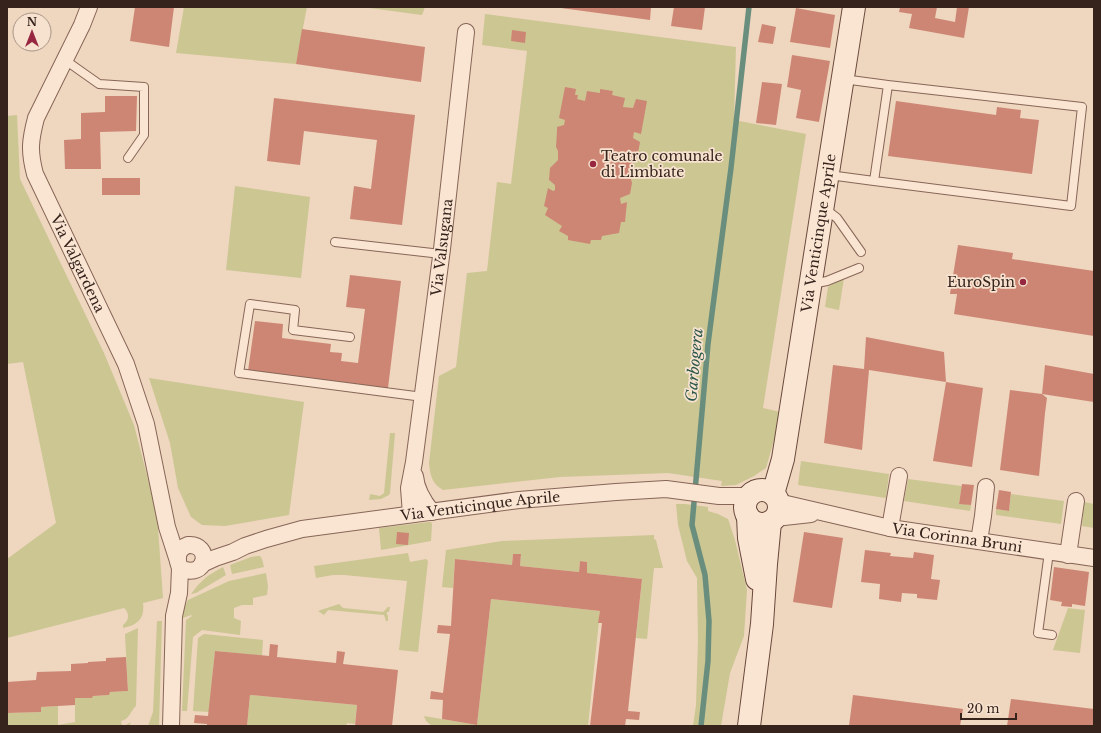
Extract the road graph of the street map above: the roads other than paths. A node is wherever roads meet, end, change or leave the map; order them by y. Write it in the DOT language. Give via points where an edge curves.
graph roads {
  1 [pos="89,7"];
  2 [pos="854,7"];
  3 [pos="466,32"];
  4 [pos="64,60"];
  5 [pos="843,79"];
  6 [pos="888,85"];
  7 [pos="128,158"];
  8 [pos="828,174"];
  9 [pos="874,181"];
  10 [pos="830,213"];
  11 [pos="335,242"];
  12 [pos="861,252"];
  13 [pos="441,254"];
  14 [pos="859,268"];
  15 [pos="819,283"];
  16 [pos="350,337"];
  17 [pos="422,396"];
  18 [pos="414,462"];
  19 [pos="899,476"];
  20 [pos="986,487"];
  21 [pos="1076,501"];
  22 [pos="762,506"];
  23 [pos="432,512"];
  24 [pos="411,514"];
  25 [pos="167,527"];
  26 [pos="890,528"];
  27 [pos="979,541"];
  28 [pos="245,546"];
  29 [pos="194,547"];
  30 [pos="1049,552"];
  31 [pos="1068,555"];
  32 [pos="1094,558"];
  33 [pos="188,566"];
  34 [pos="1052,635"];
  35 [pos="171,726"];
  36 [pos="749,726"];
  1 -- 4 [label="street, Via Valgardena"];
  2 -- 5 [label="street, Via Venticinque Aprile"];
  3 -- 13 [label="street, Via Valsugana"];
  4 -- 7 [label="lane" via="99,84 144,86 144,134"];
  4 -- 25 [label="street, Via Valgardena" via="36,118 30,150 32,162 35,174 126,364 146,424"];
  5 -- 6 [label="lane"];
  5 -- 8 [label="street, Via Venticinque Aprile"];
  6 -- 9 [label="lane"];
  6 -- 9 [label="lane" via="1082,107 1071,206"];
  8 -- 9 [label="lane"];
  8 -- 10 [label="street, Via Venticinque Aprile"];
  10 -- 12 [label="lane"];
  10 -- 15 [label="street, Via Venticinque Aprile"];
  11 -- 13 [label="lane"];
  13 -- 17 [label="street, Via Valsugana"];
  14 -- 15 [label="lane"];
  15 -- 22 [label="street, Via Venticinque Aprile" via="783,459 768,481"];
  16 -- 17 [label="lane" via="292,330 295,310 250,304 239,373"];
  17 -- 18 [label="street, Via Valsugana"];
  18 -- 23 [label="street, Via Valsugana" via="416,486 422,501"];
  18 -- 24 [label="street, Via Valsugana" via="409,488"];
  19 -- 26 [label="street"];
  20 -- 27 [label="street"];
  21 -- 31 [label="street"];
  22 -- 23 [label="street, Via Venticinque Aprile" via="672,489 527,500"];
  22 -- 26 [label="street, Via Corinna Bruni" via="822,513"];
  22 -- 36 [label="street" via="766,564 762,624"];
  23 -- 24 [label="street, Via Venticinque Aprile"];
  24 -- 28 [label="street, Via Venticinque Aprile" via="302,529"];
  25 -- 29 [label="street"];
  25 -- 33 [label="street, Via Valgardena"];
  26 -- 27 [label="street, Via Corinna Bruni"];
  27 -- 30 [label="street, Via Corinna Bruni"];
  28 -- 29 [label="street, Via Venticinque Aprile"];
  28 -- 33 [label="street, Via Venticinque Aprile"];
  29 -- 33 [label="street" via="203,553 204,557"];
  29 -- 33 [label="street" via="178,552"];
  30 -- 31 [label="street, Via Corinna Bruni"];
  30 -- 34 [label="lane" via="1038,633"];
  31 -- 32 [label="street, Via Corinna Bruni"];
  33 -- 35 [label="street" via="174,616"];
}
